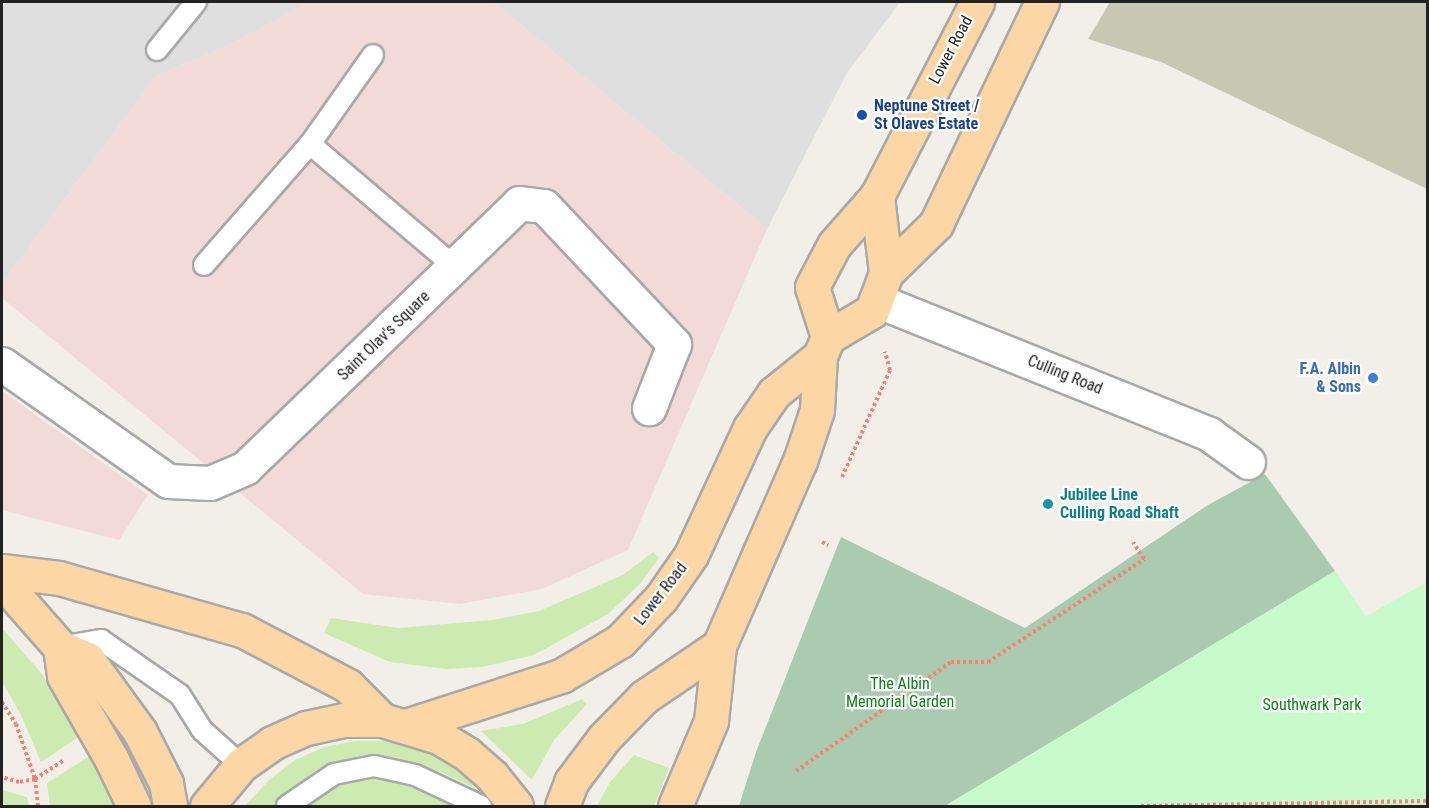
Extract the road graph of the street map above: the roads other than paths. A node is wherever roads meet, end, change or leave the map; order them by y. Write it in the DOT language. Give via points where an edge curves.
graph roads {
  1 [pos="196,2"];
  2 [pos="977,2"];
  3 [pos="1042,2"];
  4 [pos="157,50"];
  5 [pos="373,55"];
  6 [pos="310,144"];
  7 [pos="877,196"];
  8 [pos="204,265"];
  9 [pos="456,268"];
  10 [pos="881,286"];
  11 [pos="824,346"];
  12 [pos="2,364"];
  13 [pos="649,408"];
  14 [pos="1248,462"];
  15 [pos="2,571"];
  16 [pos="2,581"];
  17 [pos="60,646"];
  18 [pos="719,646"];
  19 [pos="395,723"];
  20 [pos="241,765"];
  21 [pos="134,807"];
  22 [pos="170,807"];
  23 [pos="207,807"];
  24 [pos="287,807"];
  25 [pos="481,807"];
  26 [pos="516,807"];
  27 [pos="562,807"];
  28 [pos="675,807"];
  1 -- 4 [label="lane"];
  2 -- 7 [label="main road, Lower Road"];
  3 -- 10 [label="main road, Lower Road" via="936,225"];
  5 -- 6 [label="lane"];
  6 -- 8 [label="lane"];
  6 -- 9 [label="lane"];
  7 -- 10 [label="main road"];
  7 -- 11 [label="main road, Lower Road" via="834,245 812,287"];
  9 -- 12 [label="street, Saint Olav's Square" via="245,468 210,483 168,481"];
  9 -- 13 [label="street, Saint Olav's Square" via="519,203 544,206 675,344"];
  10 -- 11 [label="main road, Lower Road" via="872,311"];
  10 -- 14 [label="street, Culling Road" via="1209,434"];
  11 -- 18 [label="main road, Lower Road" via="817,410 802,453"];
  11 -- 19 [label="main road, Lower Road" via="774,393 750,429 691,555 661,598 620,641 561,676"];
  15 -- 19 [label="main road" via="59,578 242,630 348,686"];
  16 -- 17 [label="main road"];
  17 -- 20 [label="lane" via="102,640 180,695 202,730"];
  17 -- 21 [label="main road" via="64,676"];
  17 -- 22 [label="main road" via="87,659 140,732 166,783"];
  18 -- 27 [label="main road" via="644,697 604,738 571,782"];
  18 -- 28 [label="main road, Lower Road" via="711,721"];
  19 -- 20 [label="main road" via="344,720 306,728 272,743"];
  19 -- 26 [label="main road" via="467,754 492,776"];
  20 -- 23 [label="main road"];
  24 -- 25 [label="lane" via="334,774 374,766 415,775"];
}
